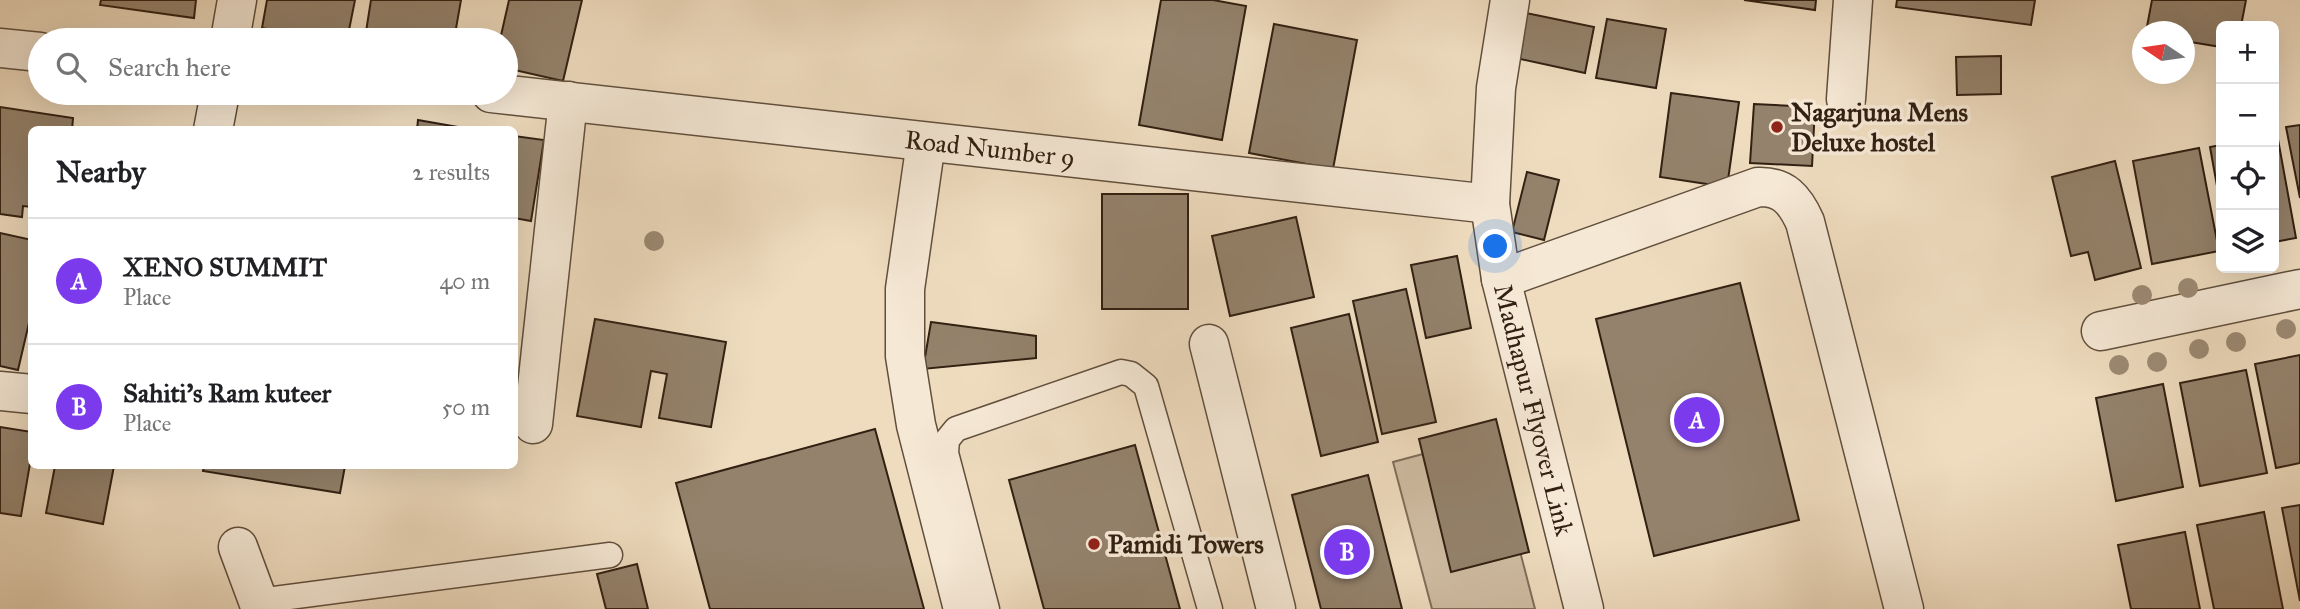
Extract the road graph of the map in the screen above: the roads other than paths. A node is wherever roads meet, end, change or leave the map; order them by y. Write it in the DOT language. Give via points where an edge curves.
graph roads {
  1 [pos="237,0"];
  2 [pos="1510,0"];
  3 [pos="1853,0"];
  4 [pos="232,28"];
  5 [pos="0,48"];
  6 [pos="28,51"];
  7 [pos="518,96"];
  8 [pos="1846,99"];
  9 [pos="568,102"];
  10 [pos="218,105"];
  11 [pos="214,126"];
  12 [pos="926,142"];
  13 [pos="1490,204"];
  14 [pos="1501,279"];
  15 [pos="2300,289"];
  16 [pos="2101,331"];
  17 [pos="1209,344"];
  18 [pos="0,391"];
  19 [pos="28,394"];
  20 [pos="533,424"];
  21 [pos="936,457"];
  22 [pos="238,547"];
  23 [pos="610,555"];
  24 [pos="260,605"];
  25 [pos="962,609"];
  26 [pos="987,609"];
  27 [pos="1210,609"];
  28 [pos="1276,609"];
  29 [pos="1584,609"];
  30 [pos="1904,609"];
  1 -- 4 [label="street"];
  2 -- 13 [label="street, Madhapur Flyover Link" via="1496,88"];
  3 -- 8 [label="street"];
  5 -- 6 [label="street"];
  7 -- 9 [label="street, Road Number 9"];
  9 -- 12 [label="street, Road Number 9"];
  9 -- 20 [label="street"];
  10 -- 11 [label="street"];
  12 -- 13 [label="street, Road Number 9"];
  12 -- 21 [label="street" via="905,289 905,356 916,425"];
  13 -- 14 [label="street, Madhapur Flyover Link"];
  14 -- 29 [label="street, Madhapur Flyover Link"];
  14 -- 30 [label="street" via="1759,187 1786,193 1805,222"];
  15 -- 16 [label="street"];
  17 -- 28 [label="street"];
  18 -- 19 [label="street"];
  21 -- 25 [label="street"];
  21 -- 26 [label="lane"];
  21 -- 27 [label="lane" via="956,429 1121,372 1131,374 1146,386"];
  22 -- 24 [label="street"];
  23 -- 24 [label="lane"];
}
